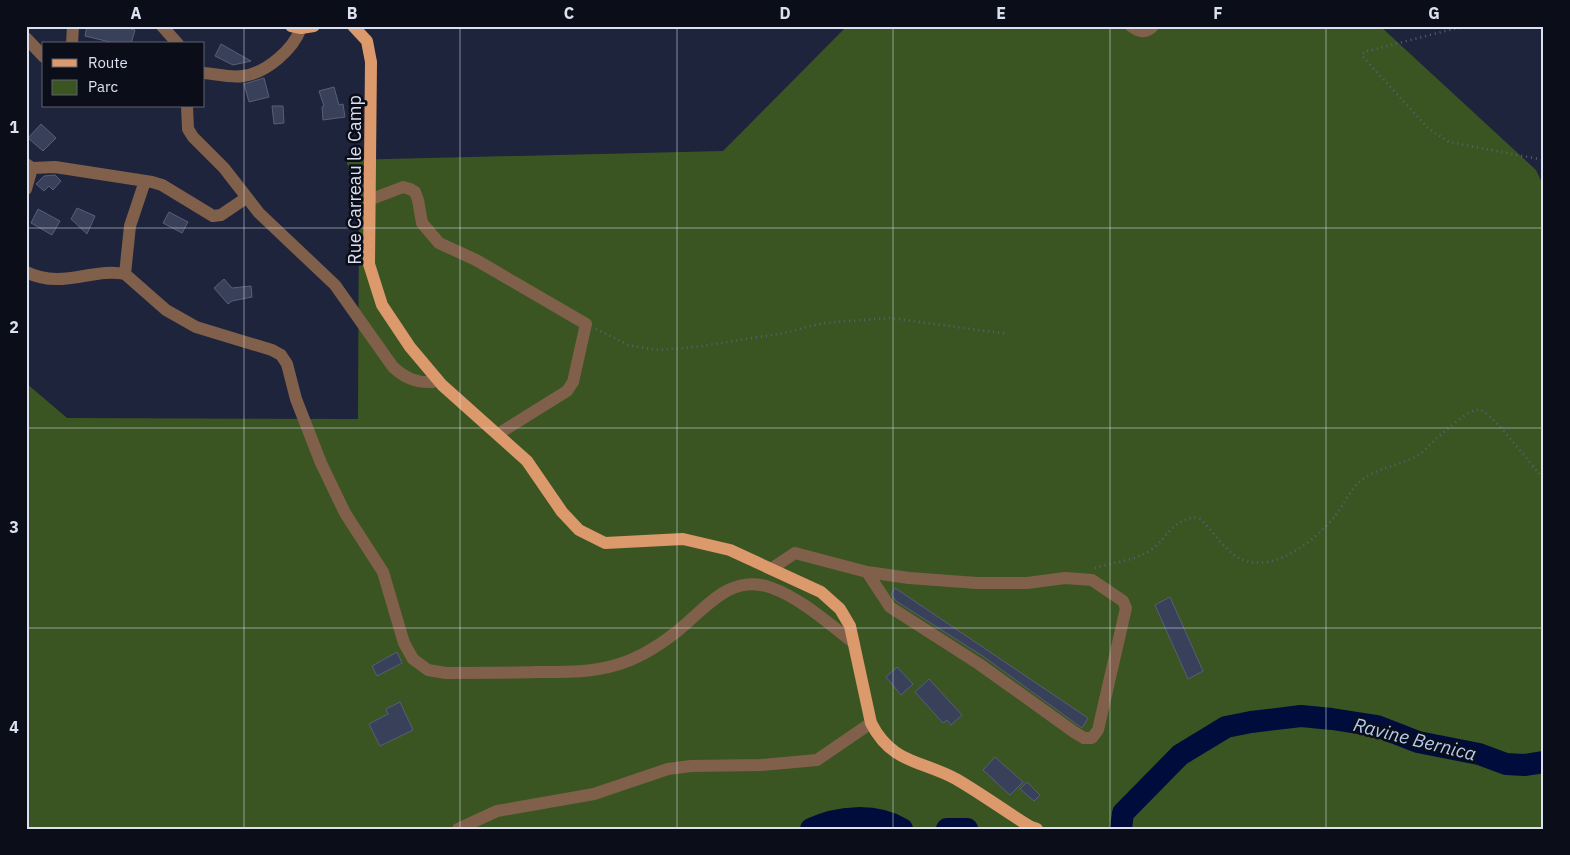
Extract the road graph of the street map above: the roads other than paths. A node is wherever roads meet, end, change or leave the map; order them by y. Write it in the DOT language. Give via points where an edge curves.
graph roads {
  1 [pos="73,26"];
  2 [pos="162,26"];
  3 [pos="314,26"];
  4 [pos="353,26"];
  5 [pos="1131,26"];
  6 [pos="1153,26"];
  7 [pos="296,27"];
  8 [pos="26,38"];
  9 [pos="72,42"];
  10 [pos="176,42"];
  11 [pos="42,55"];
  12 [pos="205,73"];
  13 [pos="187,108"];
  14 [pos="29,166"];
  15 [pos="145,181"];
  16 [pos="26,189"];
  17 [pos="246,198"];
  18 [pos="370,200"];
  19 [pos="26,272"];
  20 [pos="125,274"];
  21 [pos="436,379"];
  22 [pos="498,434"];
  23 [pos="771,569"];
  24 [pos="867,572"];
  25 [pos="854,643"];
  26 [pos="872,723"];
  27 [pos="458,829"];
  28 [pos="1037,829"];
  1 -- 9 [label="street"];
  2 -- 10 [label="street"];
  3 -- 7 [label="main road"];
  4 -- 18 [label="main road, Rue Carreau le Camp" via="367,41 371,62"];
  5 -- 6 [label="street" via="1143,32"];
  7 -- 12 [label="street" via="297,39 265,68 242,76"];
  8 -- 11 [label="street"];
  13 -- 17 [label="street" via="188,130 192,137 224,168"];
  14 -- 15 [label="street"];
  14 -- 16 [label="street"];
  15 -- 17 [label="street" via="162,185 213,216 221,215"];
  15 -- 20 [label="street" via="130,226"];
  17 -- 21 [label="street" via="335,285 393,367 403,376 425,382"];
  18 -- 21 [label="main road, Rue Carreau le Camp" via="369,264 382,305"];
  18 -- 22 [label="street" via="403,187 410,189 418,200 422,223 439,243 476,260 586,324 573,382 567,391"];
  19 -- 20 [label="street" via="54,279 116,272"];
  20 -- 25 [label="street" via="166,310 196,327 281,355 331,485 383,572 404,643 413,659 428,670 446,673 581,672 616,666 646,653 730,588 749,584 772,588"];
  21 -- 22 [label="main road, Rue Carreau le Camp"];
  22 -- 23 [label="main road, Rue Carreau le Camp" via="527,461 562,512 579,530 605,543 683,539 730,550"];
  23 -- 24 [label="street" via="795,553"];
  23 -- 25 [label="main road, Rue Carreau le Camp" via="821,592 840,609 850,626"];
  24 -- 24 [label="street" via="890,607 979,664 1084,738 1092,738 1098,730 1126,608 1104,586 1078,578 977,583"];
  25 -- 26 [label="main road, Rue Carreau le Camp"];
  26 -- 27 [label="street" via="817,760 668,769 594,794 497,812"];
  26 -- 28 [label="main road, Rue Carreau le Camp" via="879,738 895,754 955,779"];
}
